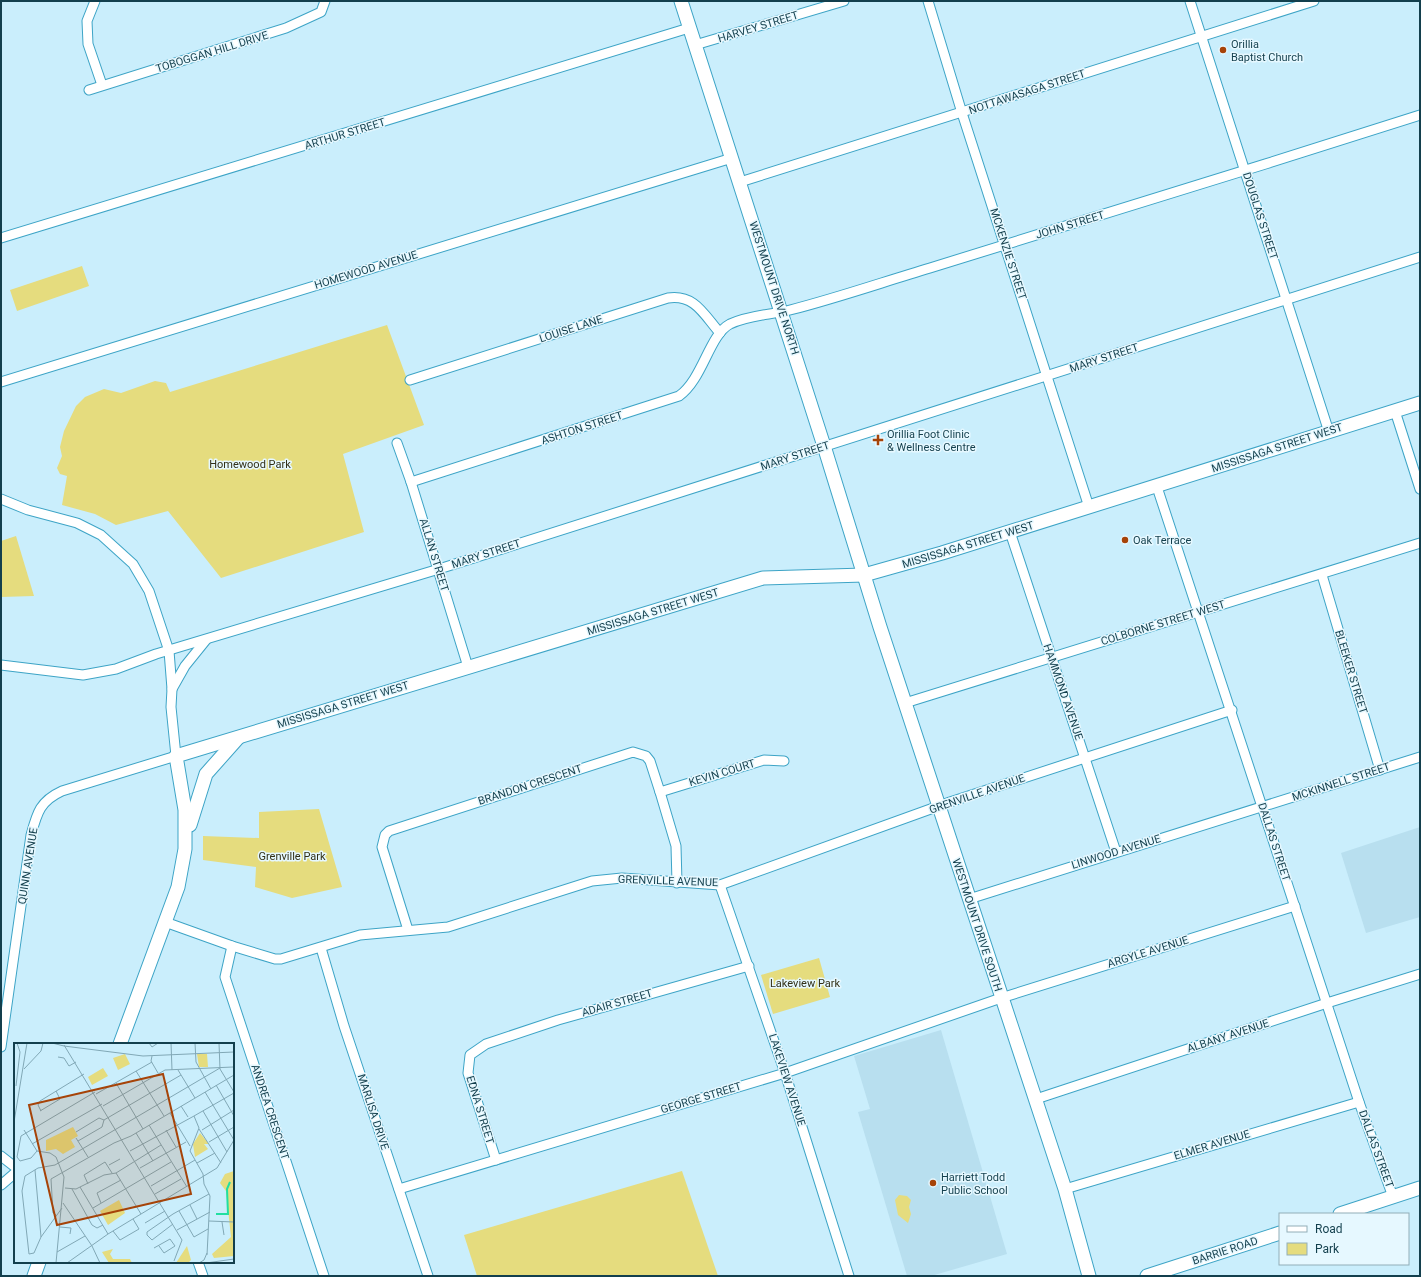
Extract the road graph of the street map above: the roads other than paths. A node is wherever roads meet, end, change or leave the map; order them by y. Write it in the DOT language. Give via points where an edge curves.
graph roads {
  1 [pos="95,1"];
  2 [pos="325,1"];
  3 [pos="681,1"];
  4 [pos="844,1"];
  5 [pos="928,1"];
  6 [pos="1190,1"];
  7 [pos="1314,1"];
  8 [pos="689,28"];
  9 [pos="1201,37"];
  10 [pos="694,45"];
  11 [pos="102,85"];
  12 [pos="89,90"];
  13 [pos="962,113"];
  14 [pos="1420,115"];
  15 [pos="732,158"];
  16 [pos="1245,171"];
  17 [pos="740,182"];
  18 [pos="1,238"];
  19 [pos="1005,245"];
  20 [pos="1420,258"];
  21 [pos="1287,300"];
  22 [pos="781,312"];
  23 [pos="720,333"];
  24 [pos="1047,376"];
  25 [pos="410,380"];
  26 [pos="1,382"];
  27 [pos="1420,403"];
  28 [pos="1395,410"];
  29 [pos="1329,432"];
  30 [pos="397,443"];
  31 [pos="824,446"];
  32 [pos="411,482"];
  33 [pos="1157,486"];
  34 [pos="1420,488"];
  35 [pos="1,499"];
  36 [pos="1089,508"];
  37 [pos="1010,532"];
  38 [pos="1420,544"];
  39 [pos="438,569"];
  40 [pos="1322,574"];
  41 [pos="864,575"];
  42 [pos="1200,613"];
  43 [pos="206,640"];
  44 [pos="169,651"];
  45 [pos="1050,657"];
  46 [pos="1,665"];
  47 [pos="468,667"];
  48 [pos="172,689"];
  49 [pos="905,702"];
  50 [pos="1232,710"];
  51 [pos="238,737"];
  52 [pos="176,756"];
  53 [pos="1086,757"];
  54 [pos="1420,757"];
  55 [pos="784,761"];
  56 [pos="1380,770"];
  57 [pos="660,792"];
  58 [pos="939,806"];
  59 [pos="1263,807"];
  60 [pos="185,842"];
  61 [pos="1116,852"];
  62 [pos="676,883"];
  63 [pos="720,885"];
  64 [pos="969,899"];
  65 [pos="1295,906"];
  66 [pos="165,922"];
  67 [pos="408,930"];
  68 [pos="232,946"];
  69 [pos="321,948"];
  70 [pos="749,966"];
  71 [pos="1420,974"];
  72 [pos="1001,998"];
  73 [pos="1327,1003"];
  74 [pos="120,1043"];
  75 [pos="486,1044"];
  76 [pos="1,1047"];
  77 [pos="785,1073"];
  78 [pos="1036,1099"];
  79 [pos="1359,1102"];
  80 [pos="1,1156"];
  81 [pos="496,1160"];
  82 [pos="14,1166"];
  83 [pos="14,1174"];
  84 [pos="1,1185"];
  85 [pos="1420,1188"];
  86 [pos="399,1189"];
  87 [pos="1065,1189"];
  88 [pos="1393,1197"];
  89 [pos="1343,1213"];
  90 [pos="1279,1233"];
  91 [pos="39,1263"];
  92 [pos="198,1263"];
  93 [pos="34,1276"];
  94 [pos="203,1276"];
  95 [pos="324,1276"];
  96 [pos="428,1276"];
  97 [pos="849,1276"];
  98 [pos="1089,1276"];
  99 [pos="1147,1276"];
  1 -- 11 [label="street" via="87,20 88,44"];
  2 -- 11 [label="street, TOBOGGAN HILL DRIVE" via="321,12 286,28"];
  3 -- 8 [label="street, WESTMOUNT DRIVE NORTH"];
  4 -- 10 [label="street, HARVEY STREET"];
  5 -- 13 [label="street, MCKENZIE STREET"];
  6 -- 9 [label="street, DOUGLAS STREET"];
  7 -- 9 [label="street, NOTTAWASAGA STREET"];
  8 -- 10 [label="street, WESTMOUNT DRIVE NORTH"];
  8 -- 18 [label="street, ARTHUR STREET"];
  9 -- 13 [label="street, NOTTAWASAGA STREET"];
  9 -- 16 [label="street, DOUGLAS STREET"];
  10 -- 15 [label="street, WESTMOUNT DRIVE NORTH"];
  11 -- 12 [label="street, TOBOGGAN HILL DRIVE"];
  13 -- 17 [label="street, NOTTAWASAGA STREET"];
  13 -- 19 [label="street, MCKENZIE STREET"];
  14 -- 16 [label="street, JOHN STREET"];
  15 -- 17 [label="street, WESTMOUNT DRIVE NORTH"];
  15 -- 26 [label="street, HOMEWOOD AVENUE"];
  16 -- 19 [label="street, JOHN STREET"];
  16 -- 21 [label="street, DOUGLAS STREET"];
  17 -- 22 [label="street, WESTMOUNT DRIVE NORTH"];
  19 -- 22 [label="street, JOHN STREET"];
  19 -- 24 [label="street, MCKENZIE STREET"];
  20 -- 21 [label="street, MARY STREET"];
  21 -- 24 [label="street, MARY STREET"];
  21 -- 29 [label="street, DOUGLAS STREET"];
  22 -- 23 [label="street, JOHN STREET" via="742,320 729,325"];
  22 -- 31 [label="street, WESTMOUNT DRIVE NORTH"];
  23 -- 25 [label="street, LOUISE LANE" via="693,302 678,297 668,298"];
  23 -- 32 [label="street, ASHTON STREET" via="695,380 680,396"];
  24 -- 31 [label="street, MARY STREET"];
  24 -- 36 [label="street, MCKENZIE STREET"];
  27 -- 28 [label="street, MISSISSAGA STREET WEST"];
  28 -- 29 [label="street, MISSISSAGA STREET WEST"];
  28 -- 34 [label="street"];
  29 -- 33 [label="street, MISSISSAGA STREET WEST"];
  30 -- 32 [label="street, ALLAN STREET"];
  31 -- 39 [label="street, MARY STREET"];
  31 -- 41 [label="street, WESTMOUNT DRIVE NORTH"];
  32 -- 39 [label="street, ALLAN STREET"];
  33 -- 36 [label="street, MISSISSAGA STREET WEST"];
  33 -- 42 [label="street, DALLAS STREET"];
  35 -- 44 [label="street" via="28,510 77,523 108,540 133,564 148,591"];
  36 -- 37 [label="street, MISSISSAGA STREET WEST"];
  37 -- 41 [label="street, MISSISSAGA STREET WEST"];
  37 -- 45 [label="street, HAMMOND AVENUE"];
  38 -- 40 [label="street, COLBORNE STREET WEST"];
  39 -- 43 [label="street, MARY STREET"];
  39 -- 47 [label="street, ALLAN STREET"];
  40 -- 42 [label="street, COLBORNE STREET WEST"];
  40 -- 56 [label="street, BLEEKER STREET"];
  41 -- 47 [label="street, MISSISSAGA STREET WEST" via="763,578"];
  41 -- 49 [label="street, WESTMOUNT DRIVE SOUTH"];
  42 -- 45 [label="street, COLBORNE STREET WEST"];
  42 -- 50 [label="street, DALLAS STREET"];
  43 -- 44 [label="street, MARY STREET"];
  43 -- 48 [label="street" via="185,666"];
  44 -- 46 [label="street, MARY STREET" via="116,669 83,675"];
  44 -- 48 [label="street"];
  45 -- 49 [label="street, COLBORNE STREET WEST"];
  45 -- 53 [label="street, HAMMOND AVENUE"];
  47 -- 51 [label="street, MISSISSAGA STREET WEST"];
  48 -- 52 [label="street" via="171,707"];
  49 -- 58 [label="street, WESTMOUNT DRIVE SOUTH"];
  50 -- 53 [label="street, GRENVILLE AVENUE"];
  50 -- 59 [label="street, DALLAS STREET"];
  51 -- 52 [label="street, MISSISSAGA STREET WEST"];
  51 -- 60 [label="street" via="206,774"];
  52 -- 60 [label="street" via="185,810"];
  52 -- 76 [label="street, QUINN AVENUE" via="62,791 43,804 31,835"];
  53 -- 58 [label="street, GRENVILLE AVENUE"];
  53 -- 61 [label="street, HAMMOND AVENUE"];
  54 -- 56 [label="street, MCKINNELL STREET"];
  55 -- 57 [label="street, KEVIN COURT" via="764,760"];
  56 -- 59 [label="street, MCKINNELL STREET"];
  57 -- 62 [label="street, BRANDON CRESCENT" via="676,846"];
  57 -- 67 [label="street, BRANDON CRESCENT" via="650,761 634,752 389,831 385,835 382,847"];
  58 -- 63 [label="street, GRENVILLE AVENUE"];
  58 -- 64 [label="street, WESTMOUNT DRIVE SOUTH"];
  59 -- 61 [label="street, LINWOOD AVENUE"];
  59 -- 65 [label="street, DALLAS STREET"];
  60 -- 66 [label="street" via="178,887"];
  61 -- 64 [label="street, LINWOOD AVENUE"];
  62 -- 63 [label="street, GRENVILLE AVENUE"];
  62 -- 67 [label="street, GRENVILLE AVENUE" via="622,878 592,881 448,927"];
  63 -- 70 [label="street, LAKEVIEW AVENUE"];
  64 -- 72 [label="street, WESTMOUNT DRIVE SOUTH"];
  65 -- 72 [label="street, ARGYLE AVENUE"];
  65 -- 73 [label="street, DALLAS STREET"];
  66 -- 68 [label="street, GRENVILLE AVENUE"];
  66 -- 74 [label="street"];
  67 -- 69 [label="street, GRENVILLE AVENUE" via="360,934"];
  68 -- 69 [label="street, GRENVILLE AVENUE" via="275,959"];
  68 -- 95 [label="street, ANDREA CRESCENT" via="225,977"];
  69 -- 86 [label="street, MARLISA DRIVE" via="344,1026"];
  70 -- 75 [label="street, ADAIR STREET" via="558,1020"];
  70 -- 77 [label="street, LAKEVIEW AVENUE"];
  71 -- 73 [label="street, ALBANY AVENUE"];
  72 -- 77 [label="street, GEORGE STREET"];
  72 -- 78 [label="street, WESTMOUNT DRIVE SOUTH"];
  73 -- 78 [label="street, ALBANY AVENUE"];
  73 -- 79 [label="street, DALLAS STREET"];
  75 -- 81 [label="street, EDNA STREET" via="470,1055 468,1073"];
  77 -- 81 [label="street, GEORGE STREET"];
  77 -- 97 [label="street, LAKEVIEW AVENUE"];
  78 -- 87 [label="street, WESTMOUNT DRIVE SOUTH"];
  79 -- 87 [label="street, ELMER AVENUE"];
  79 -- 88 [label="street, DALLAS STREET"];
  80 -- 82 [label="street"];
  81 -- 86 [label="street, GEORGE STREET"];
  83 -- 84 [label="street"];
  85 -- 88 [label="street"];
  86 -- 96 [label="street, MARLISA DRIVE"];
  87 -- 98 [label="street, WESTMOUNT DRIVE SOUTH"];
  88 -- 89 [label="street"];
  90 -- 99 [label="street, BARRIE ROAD"];
  91 -- 93 [label="street"];
  92 -- 94 [label="street"];
}
